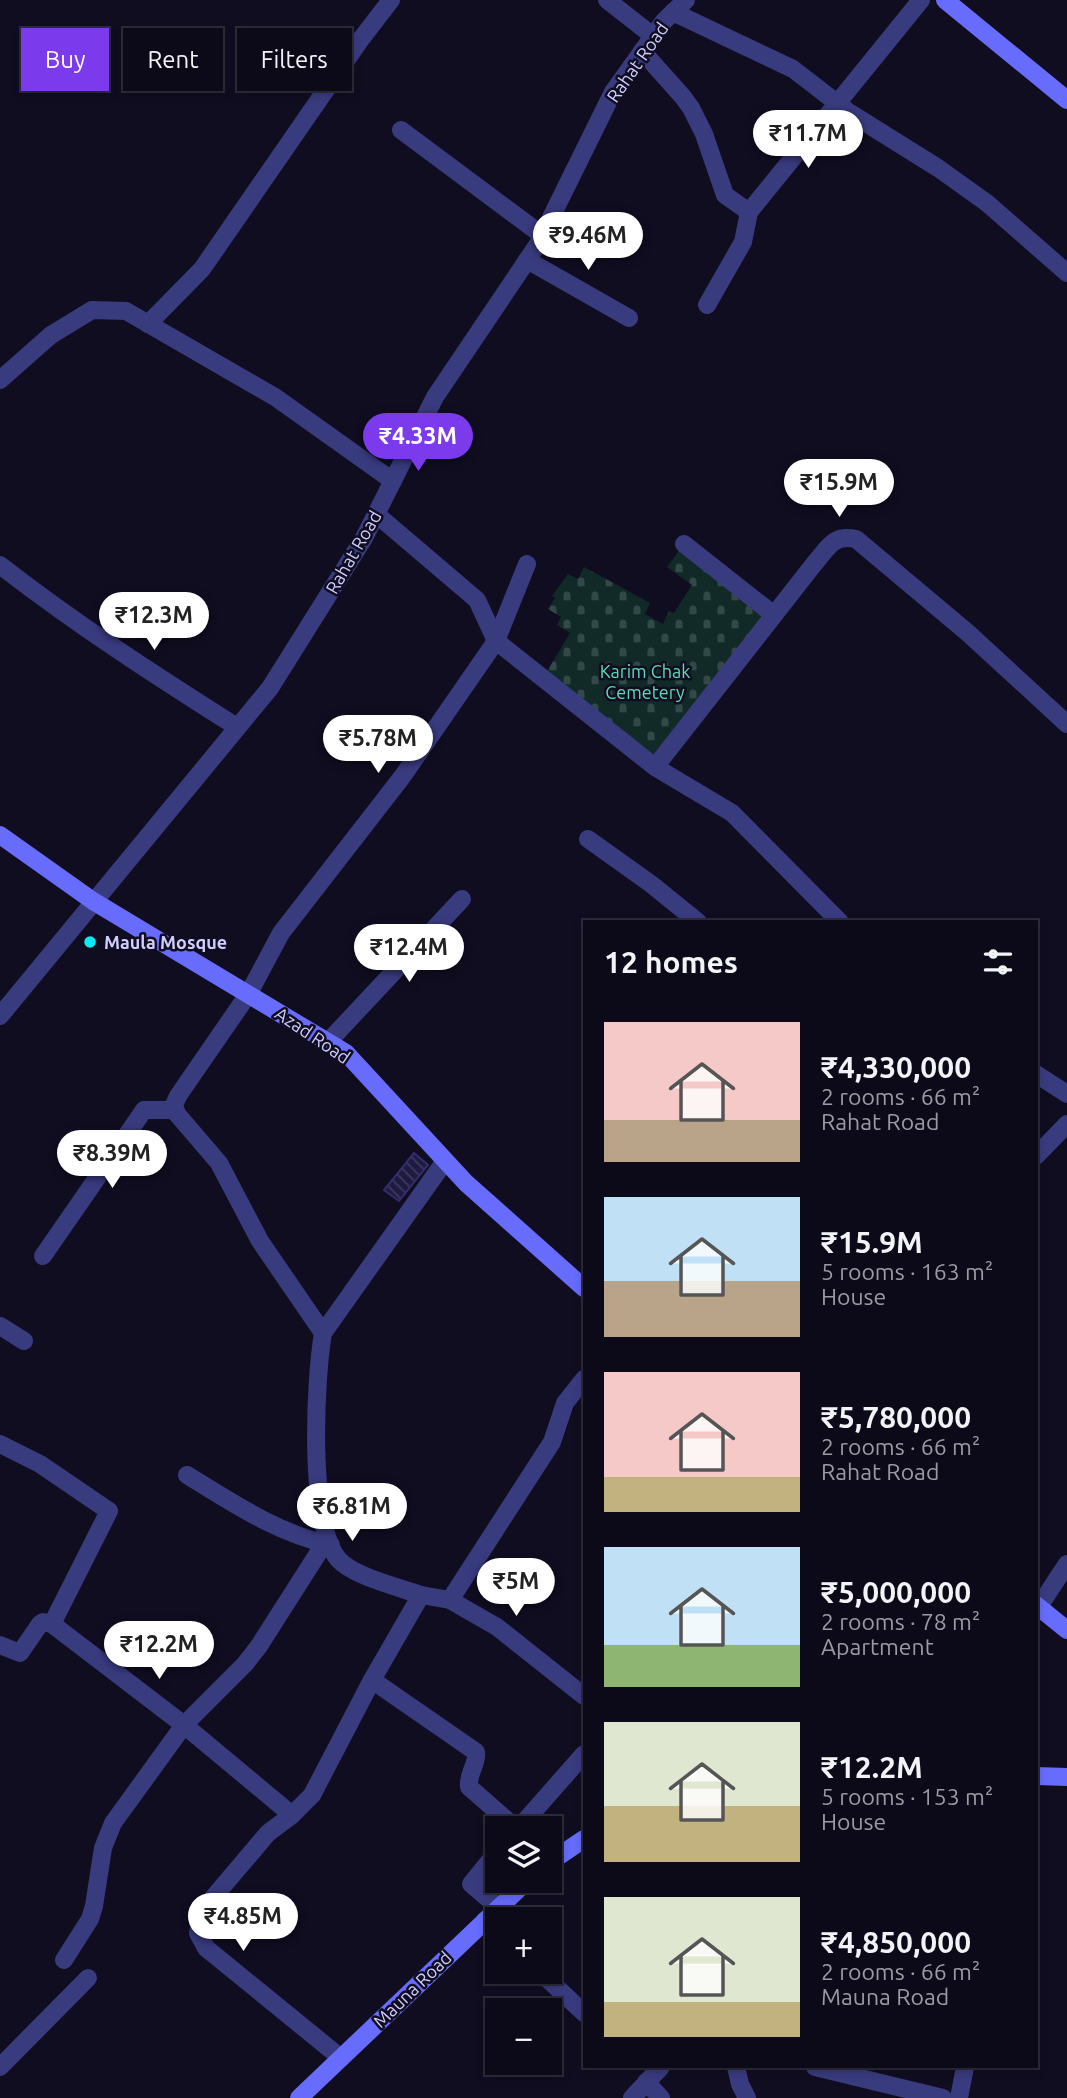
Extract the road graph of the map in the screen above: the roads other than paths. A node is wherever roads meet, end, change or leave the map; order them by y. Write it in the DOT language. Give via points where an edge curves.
graph roads {
  1 [pos="391,0"];
  2 [pos="607,0"];
  3 [pos="921,0"];
  4 [pos="945,0"];
  5 [pos="680,6"];
  6 [pos="648,43"];
  7 [pos="1067,100"];
  8 [pos="837,103"];
  9 [pos="401,130"];
  10 [pos="749,212"];
  11 [pos="542,235"];
  12 [pos="527,260"];
  13 [pos="1067,273"];
  14 [pos="708,305"];
  15 [pos="629,318"];
  16 [pos="148,324"];
  17 [pos="0,380"];
  18 [pos="393,481"];
  19 [pos="376,514"];
  20 [pos="684,544"];
  21 [pos="527,564"];
  22 [pos="0,565"];
  23 [pos="774,615"];
  24 [pos="496,641"];
  25 [pos="1067,724"];
  26 [pos="237,727"];
  27 [pos="655,767"];
  28 [pos="0,835"];
  29 [pos="588,839"];
  30 [pos="462,899"];
  31 [pos="93,901"];
  32 [pos="696,920"];
  33 [pos="838,920"];
  34 [pos="249,993"];
  35 [pos="0,1016"];
  36 [pos="328,1042"];
  37 [pos="1038,1075"];
  38 [pos="1067,1094"];
  39 [pos="174,1110"];
  40 [pos="1067,1124"];
  41 [pos="1038,1153"];
  42 [pos="445,1161"];
  43 [pos="43,1256"];
  44 [pos="583,1287"];
  45 [pos="0,1326"];
  46 [pos="323,1333"];
  47 [pos="24,1341"];
  48 [pos="583,1380"];
  49 [pos="0,1444"];
  50 [pos="187,1475"];
  51 [pos="328,1545"];
  52 [pos="1067,1564"];
  53 [pos="421,1595"];
  54 [pos="450,1600"];
  55 [pos="1038,1607"];
  56 [pos="1038,1609"];
  57 [pos="52,1624"];
  58 [pos="1067,1630"];
  59 [pos="0,1644"];
  60 [pos="372,1680"];
  61 [pos="583,1695"];
  62 [pos="184,1725"];
  63 [pos="583,1755"];
  64 [pos="1038,1776"];
  65 [pos="1067,1777"];
  66 [pos="292,1815"];
  67 [pos="502,1816"];
  68 [pos="529,1816"];
  69 [pos="583,1840"];
  70 [pos="562,1854"];
  71 [pos="485,1867"];
  72 [pos="515,1893"];
  73 [pos="498,1907"];
  74 [pos="500,1907"];
  75 [pos="485,1931"];
  76 [pos="65,1960"];
  77 [pos="88,1978"];
  78 [pos="553,1984"];
  79 [pos="583,2013"];
  80 [pos="341,2058"];
  81 [pos="0,2067"];
  82 [pos="736,2068"];
  83 [pos="819,2068"];
  84 [pos="965,2068"];
  85 [pos="650,2073"];
  86 [pos="299,2098"];
  87 [pos="632,2098"];
  88 [pos="661,2098"];
  89 [pos="747,2098"];
  90 [pos="943,2098"];
  91 [pos="959,2098"];
  1 -- 16 [label="street" via="202,269"];
  2 -- 6 [label="street"];
  3 -- 8 [label="street"];
  4 -- 7 [label="street"];
  5 -- 6 [label="street, Rahat Road"];
  5 -- 8 [label="street" via="793,69"];
  6 -- 10 [label="street" via="691,108 725,195"];
  6 -- 11 [label="street, Rahat Road" via="613,92"];
  8 -- 10 [label="street"];
  8 -- 13 [label="street" via="987,203"];
  9 -- 11 [label="street"];
  10 -- 14 [label="street" via="743,242"];
  11 -- 12 [label="street, Rahat Road"];
  12 -- 15 [label="street"];
  12 -- 18 [label="street, Rahat Road" via="435,397"];
  16 -- 17 [label="street" via="126,311 92,310 51,335"];
  16 -- 18 [label="street" via="275,397"];
  18 -- 19 [label="street, Rahat Road"];
  19 -- 24 [label="street" via="477,600"];
  19 -- 26 [label="street, Rahat Road" via="271,688"];
  20 -- 23 [label="street"];
  21 -- 24 [label="street"];
  22 -- 26 [label="street" via="136,663"];
  23 -- 25 [label="street" via="834,540 856,540 968,633"];
  23 -- 27 [label="street"];
  24 -- 27 [label="street"];
  24 -- 34 [label="street" via="401,777 281,933"];
  26 -- 31 [label="street, Rahat Road"];
  27 -- 33 [label="street" via="732,813"];
  28 -- 31 [label="street, Azad Road"];
  29 -- 32 [label="street"];
  30 -- 36 [label="street"];
  31 -- 34 [label="street, Azad Road"];
  31 -- 35 [label="street, Rahat Road"];
  34 -- 36 [label="street, Azad Road"];
  34 -- 39 [label="street" via="178,1096"];
  36 -- 42 [label="street, Azad Road" via="346,1053"];
  37 -- 38 [label="street"];
  39 -- 43 [label="street" via="144,1110"];
  39 -- 46 [label="street" via="219,1163 260,1241"];
  40 -- 41 [label="street"];
  42 -- 44 [label="street, Azad Road"];
  42 -- 46 [label="street"];
  45 -- 47 [label="street"];
  46 -- 51 [label="street" via="314,1425"];
  48 -- 54 [label="street" via="565,1403 552,1442"];
  49 -- 57 [label="street" via="40,1464 109,1511"];
  50 -- 51 [label="street" via="277,1528"];
  51 -- 53 [label="street" via="350,1568"];
  51 -- 62 [label="street" via="245,1664"];
  52 -- 55 [label="street"];
  53 -- 54 [label="street"];
  53 -- 60 [label="street"];
  54 -- 61 [label="street" via="497,1627"];
  56 -- 58 [label="street"];
  57 -- 59 [label="street" via="40,1624 20,1653"];
  57 -- 62 [label="street"];
  60 -- 66 [label="street" via="321,1780"];
  60 -- 67 [label="street" via="476,1752 469,1787"];
  62 -- 66 [label="street"];
  62 -- 76 [label="street" via="108,1834 94,1906"];
  63 -- 68 [label="street"];
  64 -- 65 [label="street"];
  66 -- 80 [label="street" via="268,1833 212,1899 198,1933 206,1948"];
  69 -- 70 [label="street"];
  71 -- 73 [label="street" via="471,1884"];
  72 -- 74 [label="street, Mauna Road"];
  75 -- 80 [label="street, Mauna Road"];
  77 -- 81 [label="street"];
  78 -- 79 [label="street"];
  80 -- 86 [label="street, Mauna Road"];
  82 -- 89 [label="street"];
  83 -- 90 [label="street"];
  84 -- 91 [label="street"];
  85 -- 87 [label="street"];
  85 -- 88 [label="street"];
}
